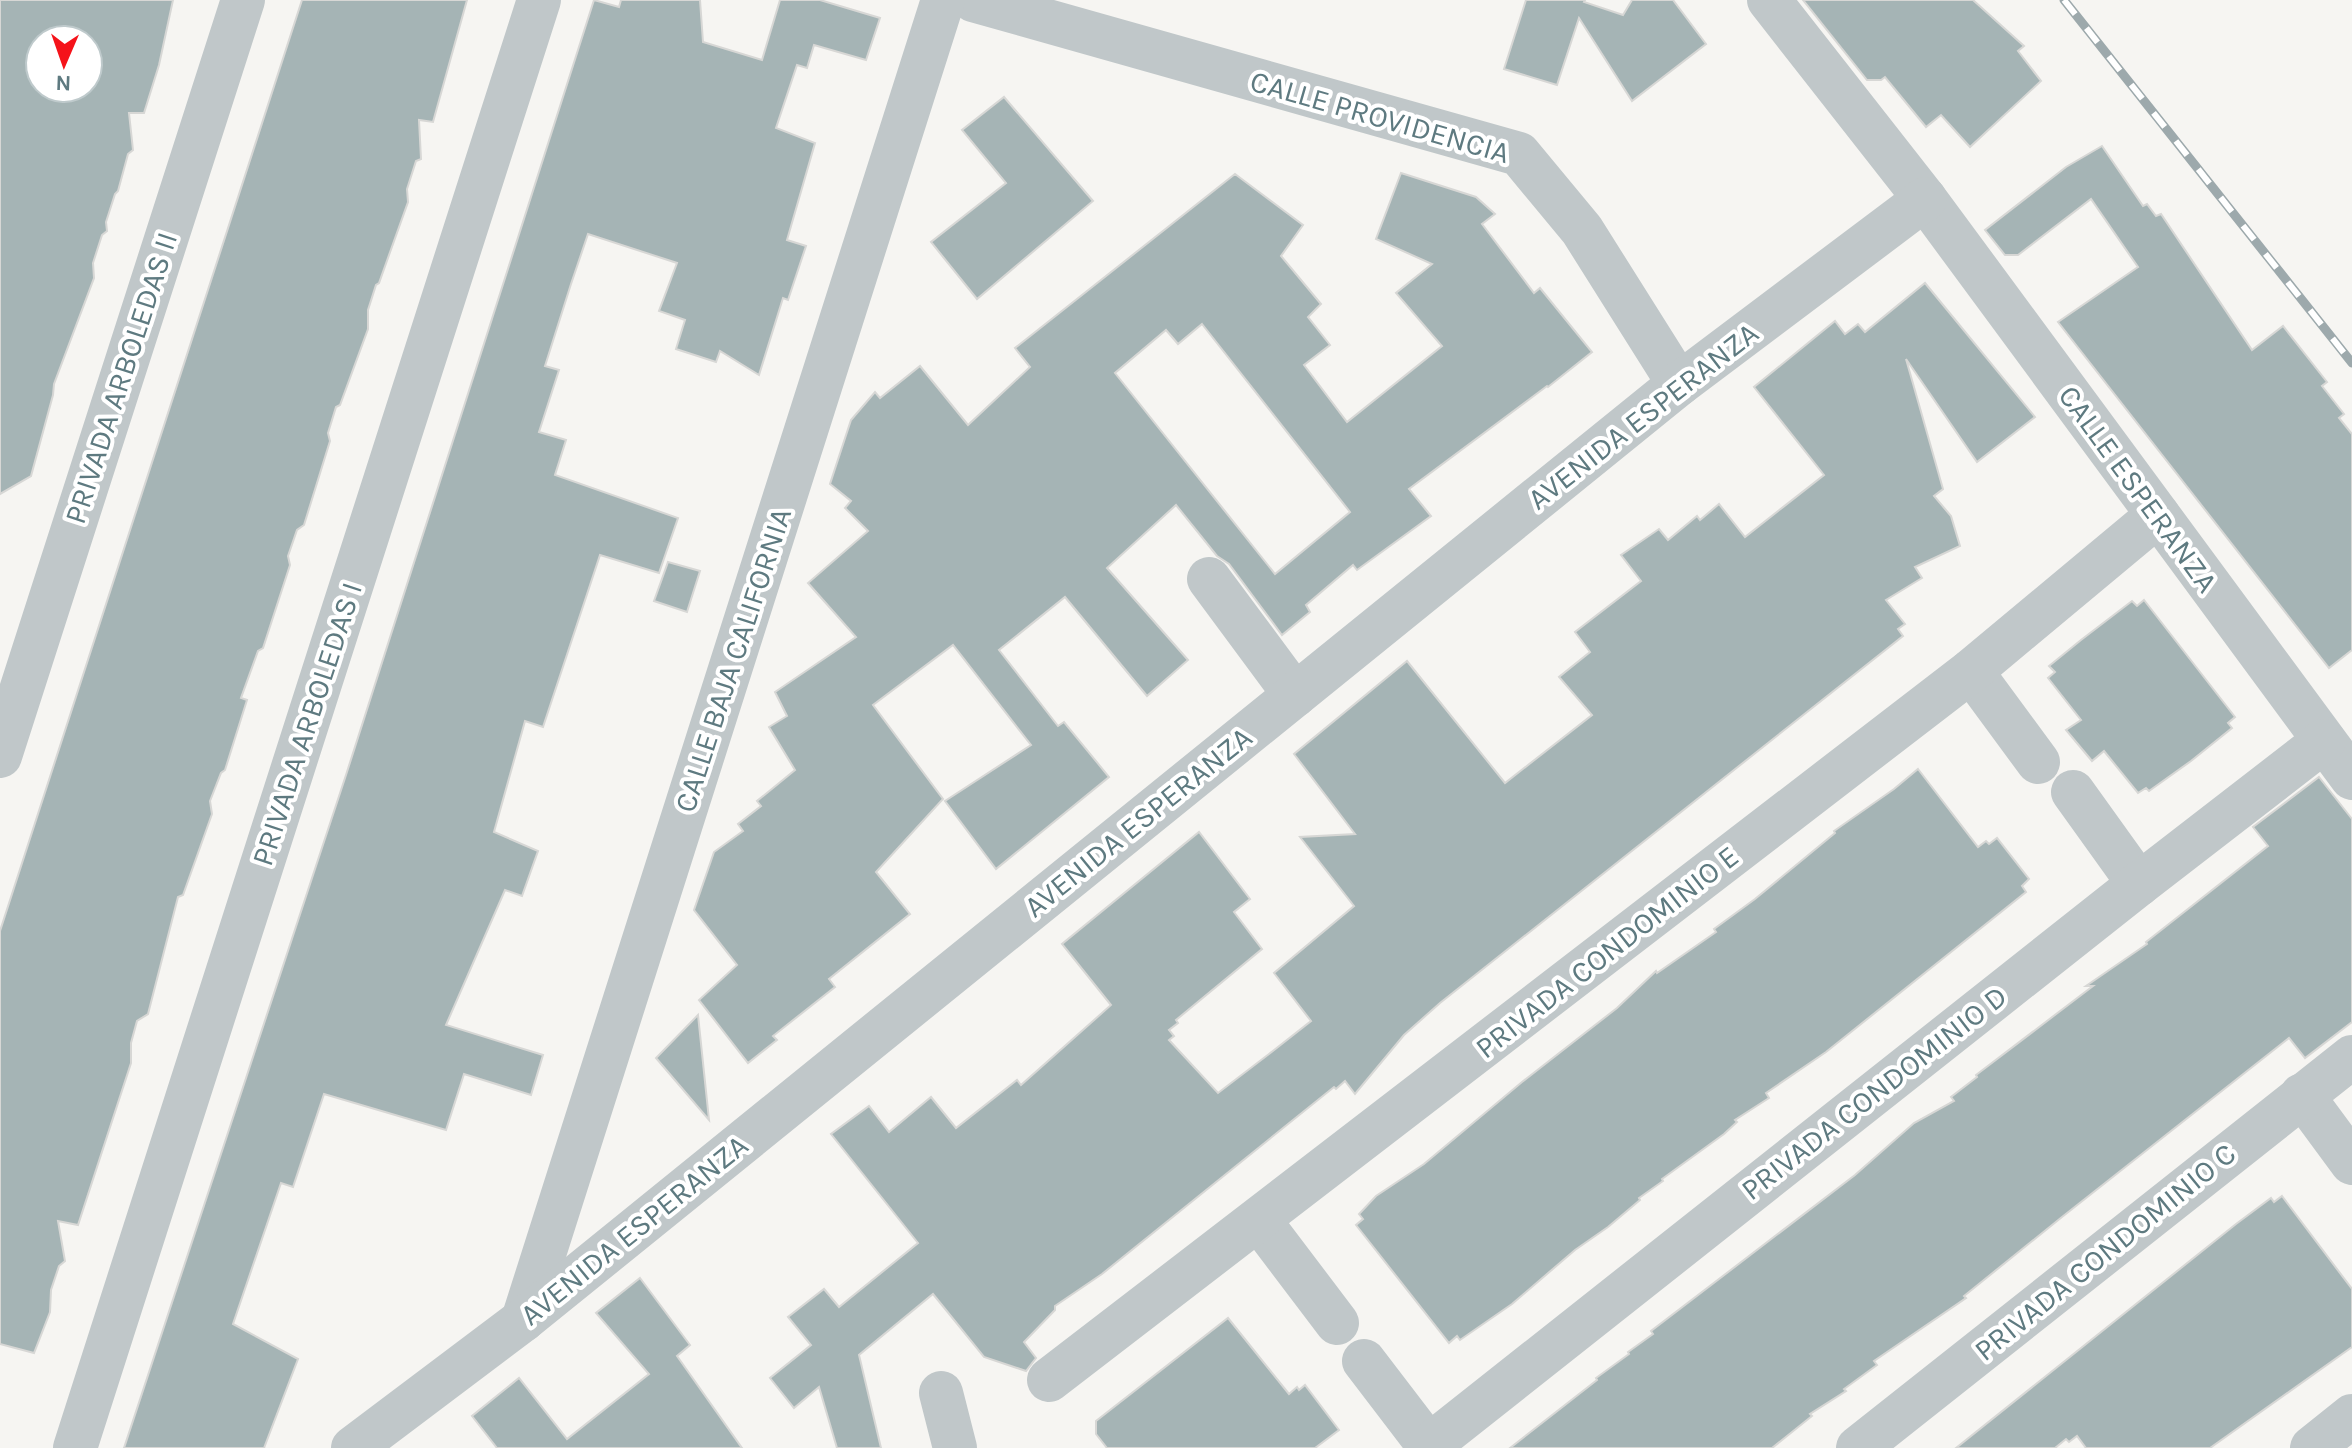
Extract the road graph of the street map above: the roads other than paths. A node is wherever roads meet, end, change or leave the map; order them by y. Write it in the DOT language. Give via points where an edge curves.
graph roads {
  1 [pos="243,0"];
  2 [pos="539,0"];
  3 [pos="943,0"];
  4 [pos="973,0"];
  5 [pos="1769,0"];
  6 [pos="1925,199"];
  7 [pos="1679,384"];
  8 [pos="2158,515"];
  9 [pos="1209,579"];
  10 [pos="1971,671"];
  11 [pos="1295,695"];
  12 [pos="2324,741"];
  13 [pos="0,756"];
  14 [pos="2038,762"];
  15 [pos="2352,778"];
  16 [pos="2073,792"];
  17 [pos="2139,884"];
  18 [pos="2352,1057"];
  19 [pos="2302,1095"];
  20 [pos="2352,1163"];
  21 [pos="1259,1220"];
  22 [pos="523,1320"];
  23 [pos="1337,1323"];
  24 [pos="1364,1361"];
  25 [pos="1049,1380"];
  26 [pos="941,1393"];
  27 [pos="2352,1416"];
  28 [pos="1428,1447"];
  29 [pos="75,1448"];
  30 [pos="353,1448"];
  31 [pos="955,1448"];
  32 [pos="1858,1448"];
  33 [pos="2312,1448"];
  1 -- 13 [label="street, PRIVADA ARBOLEDAS II"];
  2 -- 29 [label="street, PRIVADA ARBOLEDAS I"];
  3 -- 22 [label="street, CALLE BAJA CALIFORNIA"];
  4 -- 7 [label="street, CALLE PROVIDENCIA" via="1519,154 1582,230"];
  5 -- 6 [label="street, CALLE ESPERANZA"];
  6 -- 7 [label="street, AVENIDA ESPERANZA"];
  6 -- 8 [label="street, CALLE ESPERANZA"];
  7 -- 11 [label="street, AVENIDA ESPERANZA"];
  8 -- 10 [label="street, PRIVADA CONDOMINIO E"];
  8 -- 12 [label="street, CALLE ESPERANZA"];
  9 -- 11 [label="street"];
  10 -- 14 [label="street"];
  10 -- 21 [label="street, PRIVADA CONDOMINIO E"];
  11 -- 22 [label="street, AVENIDA ESPERANZA"];
  12 -- 15 [label="street, CALLE ESPERANZA"];
  12 -- 17 [label="street, PRIVADA CONDOMINIO D"];
  16 -- 17 [label="street"];
  17 -- 28 [label="street, PRIVADA CONDOMINIO D"];
  18 -- 19 [label="street, PRIVADA CONDOMINIO C"];
  19 -- 20 [label="street"];
  19 -- 32 [label="street, PRIVADA CONDOMINIO C"];
  21 -- 23 [label="street"];
  21 -- 25 [label="street, PRIVADA CONDOMINIO E"];
  22 -- 30 [label="street, AVENIDA ESPERANZA"];
  24 -- 28 [label="street"];
  26 -- 31 [label="street"];
  27 -- 33 [label="street"];
}
